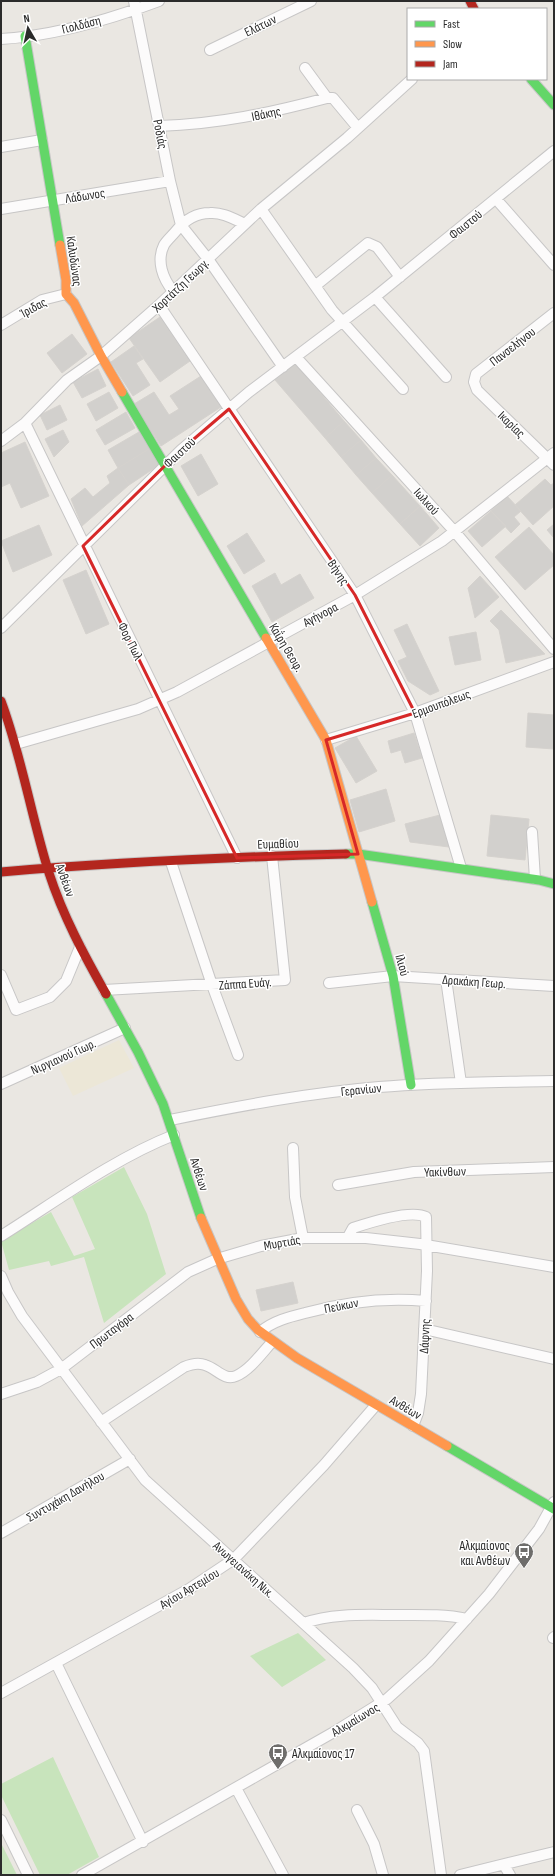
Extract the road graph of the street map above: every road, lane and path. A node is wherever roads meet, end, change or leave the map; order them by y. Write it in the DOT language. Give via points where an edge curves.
graph roads {
  1 [pos="159,1"];
  2 [pos="311,1"];
  3 [pos="136,5"];
  4 [pos="25,36"];
  5 [pos="1,39"];
  6 [pos="210,50"];
  7 [pos="305,68"];
  8 [pos="411,80"];
  9 [pos="532,80"];
  10 [pos="327,98"];
  11 [pos="554,105"];
  12 [pos="159,126"];
  13 [pos="358,128"];
  14 [pos="42,140"];
  15 [pos="1,147"];
  16 [pos="554,151"];
  17 [pos="170,181"];
  18 [pos="496,199"];
  19 [pos="52,200"];
  20 [pos="1,209"];
  21 [pos="262,209"];
  22 [pos="245,224"];
  23 [pos="181,225"];
  24 [pos="208,259"];
  25 [pos="554,264"];
  26 [pos="400,277"];
  27 [pos="315,286"];
  28 [pos="173,291"];
  29 [pos="66,294"];
  30 [pos="375,297"];
  31 [pos="159,305"];
  32 [pos="554,313"];
  33 [pos="342,322"];
  34 [pos="1,325"];
  35 [pos="101,356"];
  36 [pos="296,357"];
  37 [pos="283,367"];
  38 [pos="446,376"];
  39 [pos="474,382"];
  40 [pos="402,389"];
  41 [pos="229,409"];
  42 [pos="25,423"];
  43 [pos="1,441"];
  44 [pos="552,459"];
  45 [pos="166,464"];
  46 [pos="455,532"];
  47 [pos="83,546"];
  48 [pos="355,595"];
  49 [pos="1,628"];
  50 [pos="268,641"];
  51 [pos="554,650"];
  52 [pos="554,662"];
  53 [pos="161,700"];
  54 [pos="1,701"];
  55 [pos="415,712"];
  56 [pos="326,740"];
  57 [pos="16,744"];
  58 [pos="532,832"];
  59 [pos="358,854"];
  60 [pos="272,856"];
  61 [pos="237,858"];
  62 [pos="171,862"];
  63 [pos="47,868"];
  64 [pos="461,868"];
  65 [pos="1,872"];
  66 [pos="535,879"];
  67 [pos="554,884"];
  68 [pos="80,947"];
  69 [pos="1,975"];
  70 [pos="393,976"];
  71 [pos="446,979"];
  72 [pos="329,983"];
  73 [pos="212,985"];
  74 [pos="554,986"];
  75 [pos="104,990"];
  76 [pos="125,1028"];
  77 [pos="238,1055"];
  78 [pos="554,1081"];
  79 [pos="461,1083"];
  80 [pos="1,1084"];
  81 [pos="411,1085"];
  82 [pos="170,1120"];
  83 [pos="174,1135"];
  84 [pos="293,1148"];
  85 [pos="554,1167"];
  86 [pos="338,1184"];
  87 [pos="1,1236"];
  88 [pos="348,1237"];
  89 [pos="303,1238"];
  90 [pos="427,1246"];
  91 [pos="217,1259"];
  92 [pos="554,1267"];
  93 [pos="1,1276"];
  94 [pos="426,1301"];
  95 [pos="424,1329"];
  96 [pos="260,1332"];
  97 [pos="272,1342"];
  98 [pos="554,1359"];
  99 [pos="61,1369"];
  100 [pos="1,1394"];
  101 [pos="376,1405"];
  102 [pos="101,1422"];
  103 [pos="412,1426"];
  104 [pos="130,1459"];
  105 [pos="553,1506"];
  106 [pos="1,1533"];
  107 [pos="234,1559"];
  108 [pos="467,1619"];
  109 [pos="304,1623"];
  110 [pos="56,1663"];
  111 [pos="1,1693"];
  112 [pos="382,1703"];
  113 [pos="236,1788"];
  114 [pos="357,1810"];
  115 [pos="1,1820"];
  116 [pos="143,1842"];
  117 [pos="554,1852"];
  118 [pos="504,1865"];
  119 [pos="28,1875"];
  120 [pos="82,1875"];
  121 [pos="283,1875"];
  122 [pos="383,1875"];
  123 [pos="441,1875"];
  124 [pos="460,1875"];
  125 [pos="510,1875"];
  1 -- 3 [label="street, Γιολδάση"];
  2 -- 6 [label="street, Ελάτων"];
  3 -- 4 [label="street, Γιολδάση" via="62,29"];
  3 -- 12 [label="street, Ροδιάς"];
  4 -- 5 [label="street, Γιολδάση"];
  4 -- 14 [label="street, Καλυδώνας"];
  7 -- 10 [label="street"];
  8 -- 13 [label="street, Χορτάτζη Γεωργ."];
  9 -- 11 [label="street"];
  10 -- 12 [label="street, Ιθάκης" via="232,120 200,125"];
  10 -- 13 [label="street" via="333,98"];
  12 -- 17 [label="street, Ροδιάς"];
  13 -- 21 [label="street, Χορτάτζη Γεωργ."];
  14 -- 15 [label="street"];
  14 -- 19 [label="street, Καλυδώνας"];
  16 -- 18 [label="street, Φαιστού"];
  17 -- 19 [label="street, Λάδωνος"];
  17 -- 23 [label="street, Ροδιάς"];
  18 -- 25 [label="street"];
  18 -- 26 [label="street, Φαιστού"];
  19 -- 20 [label="street, Λάδωνος"];
  19 -- 29 [label="street, Καλυδώνας" via="66,280"];
  21 -- 22 [label="street, Χορτάτζη Γεωργ."];
  21 -- 27 [label="street"];
  22 -- 23 [label="street" via="211,212 200,214"];
  22 -- 24 [label="street, Χορτάτζη Γεωργ."];
  23 -- 24 [label="street, Ροδιάς"];
  23 -- 28 [label="street" via="164,246 161,261 166,282"];
  24 -- 28 [label="street, Χορτάτζη Γεωργ."];
  24 -- 37 [label="street"];
  26 -- 27 [label="street" via="377,247 368,243"];
  26 -- 30 [label="street, Φαιστού"];
  27 -- 33 [label="street"];
  28 -- 31 [label="street, Χορτάτζη Γεωργ."];
  29 -- 34 [label="street, Ίριδας" via="42,300"];
  29 -- 35 [label="street, Καλυδώνας" via="74,303"];
  30 -- 33 [label="street, Φαιστού"];
  30 -- 38 [label="street"];
  31 -- 35 [label="street, Χορτάτζη Γεωργ."];
  31 -- 41 [label="street, Βήνης"];
  32 -- 39 [label="street, Πανσελήνου" via="476,374"];
  33 -- 36 [label="street, Φαιστού"];
  33 -- 40 [label="street"];
  35 -- 42 [label="street, Χορτάτζη Γεωργ." via="67,380"];
  35 -- 45 [label="street, Καλυδώνας"];
  36 -- 37 [label="street, Φαιστού"];
  36 -- 46 [label="street, Ιωλκού"];
  37 -- 41 [label="street, Φαιστού"];
  39 -- 44 [label="street, Ικαρίας" via="477,390"];
  41 -- 45 [label="street, Φαιστού"];
  41 -- 48 [label="street, Βήνης"];
  42 -- 43 [label="street, Χορτάτζη Γεωργ."];
  42 -- 47 [label="street, Φορ Πωλ"];
  44 -- 46 [label="street, Αγήνορα"];
  45 -- 47 [label="street, Φαιστού"];
  45 -- 50 [label="street, Καΐρη Θεοφ."];
  46 -- 48 [label="street, Αγήνορα"];
  46 -- 51 [label="street, Ιωλκού"];
  47 -- 49 [label="street, Φαιστού"];
  47 -- 53 [label="street, Φορ Πωλ"];
  48 -- 50 [label="street, Αγήνορα"];
  48 -- 55 [label="street, Βήνης"];
  50 -- 53 [label="street, Αγήνορα"];
  50 -- 56 [label="street, Καΐρη Θεοφ."];
  52 -- 55 [label="street, Ερμουπόλεως"];
  53 -- 57 [label="street, Αγήνορα"];
  53 -- 61 [label="street, Φορ Πωλ"];
  54 -- 57 [label="street, Ανθέων"];
  55 -- 56 [label="street, Ερμουπόλεως"];
  55 -- 64 [label="street, Βήνης"];
  56 -- 59 [label="street, Καΐρη Θεοφ."];
  57 -- 63 [label="street, Ανθέων"];
  58 -- 66 [label="street"];
  59 -- 60 [label="street, Ευμαθίου"];
  59 -- 64 [label="street, Ευμαθίου"];
  59 -- 70 [label="street, Ιλιού"];
  60 -- 61 [label="street, Ευμαθίου"];
  60 -- 73 [label="street, Ζάππα Ευάγ." via="285,980"];
  61 -- 62 [label="street, Ευμαθίου"];
  62 -- 63 [label="street, Ευμαθίου"];
  62 -- 73 [label="street"];
  63 -- 65 [label="street, Ευμαθίου"];
  63 -- 68 [label="street, Ανθέων"];
  64 -- 66 [label="street, Ευμαθίου"];
  66 -- 67 [label="street, Ευμαθίου"];
  68 -- 69 [label="street" via="66,981 50,997 16,1010"];
  68 -- 75 [label="street, Ανθέων"];
  70 -- 71 [label="street, Δρακάκη Γεωρ."];
  70 -- 72 [label="street, Δρακάκη Γεωρ."];
  70 -- 81 [label="street, Ιλιού"];
  71 -- 74 [label="street, Δρακάκη Γεωρ."];
  71 -- 79 [label="street"];
  73 -- 75 [label="street, Ζάππα Ευάγ."];
  73 -- 77 [label="street"];
  75 -- 76 [label="street, Ανθέων"];
  76 -- 80 [label="street, Νιργιανού Γιωρ."];
  76 -- 82 [label="street, Ανθέων" via="149,1072"];
  78 -- 79 [label="street, Γερανίων"];
  79 -- 81 [label="street, Γερανίων"];
  81 -- 82 [label="street, Γερανίων" via="249,1104"];
  82 -- 83 [label="street, Ανθέων"];
  83 -- 87 [label="street" via="117,1163"];
  83 -- 91 [label="street, Ανθέων" via="193,1197"];
  84 -- 89 [label="street" via="295,1197"];
  85 -- 86 [label="street, Υακίνθων" via="414,1172"];
  88 -- 89 [label="street, Μυρτιάς"];
  88 -- 90 [label="street, Μυρτιάς"];
  88 -- 90 [label="street" via="351,1229 359,1226 406,1215 420,1215 426,1217"];
  89 -- 91 [label="street, Μυρτιάς" via="261,1246"];
  90 -- 92 [label="street, Μυρτιάς"];
  90 -- 94 [label="street, Δάφνης"];
  91 -- 96 [label="street, Ανθέων" via="242,1310"];
  91 -- 99 [label="street, Πρωταγόρα" via="174,1281"];
  93 -- 99 [label="street, Ανωγειανάκη Νικ." via="15,1305"];
  94 -- 95 [label="street, Δάφνης"];
  94 -- 96 [label="street, Πεύκων" via="384,1298 343,1303 273,1323"];
  95 -- 98 [label="street"];
  95 -- 103 [label="street, Δάφνης" via="420,1405"];
  96 -- 97 [label="street, Ανθέων"];
  97 -- 101 [label="street, Ανθέων"];
  97 -- 102 [label="street" via="240,1373 232,1377 224,1376 206,1365 184,1367"];
  99 -- 100 [label="street, Πρωταγόρα" via="37,1382"];
  99 -- 102 [label="street, Ανωγειανάκη Νικ."];
  101 -- 103 [label="street, Ανθέων"];
  101 -- 107 [label="street, Αγίου Αρτεμίου"];
  102 -- 104 [label="street, Ανωγειανάκη Νικ."];
  103 -- 105 [label="street, Ανθέων"];
  104 -- 106 [label="street, Συντυχάκη Δανήλου"];
  104 -- 107 [label="street, Ανωγειανάκη Νικ." via="145,1480"];
  105 -- 108 [label="street, Αλκμαίωνος" via="517,1559"];
  107 -- 109 [label="street, Ανωγειανάκη Νικ."];
  107 -- 110 [label="street, Αγίου Αρτεμίου" via="189,1589"];
  108 -- 109 [label="street" via="445,1615 346,1615 324,1617"];
  108 -- 112 [label="street, Αλκμαίωνος" via="420,1670"];
  109 -- 112 [label="street, Ανωγειανάκη Νικ." via="364,1679"];
  110 -- 111 [label="street, Αγίου Αρτεμίου"];
  110 -- 116 [label="street"];
  112 -- 113 [label="street, Αλκμαίωνος"];
  112 -- 123 [label="street, Ανωγειανάκη Νικ." via="397,1727 424,1751"];
  113 -- 116 [label="street, Αλκμαίωνος"];
  113 -- 121 [label="street"];
  114 -- 122 [label="street" via="374,1844"];
  115 -- 119 [label="street"];
  116 -- 120 [label="street, Αλκμαίωνος"];
  117 -- 118 [label="street"];
  118 -- 124 [label="street"];
  118 -- 125 [label="street"];
}
